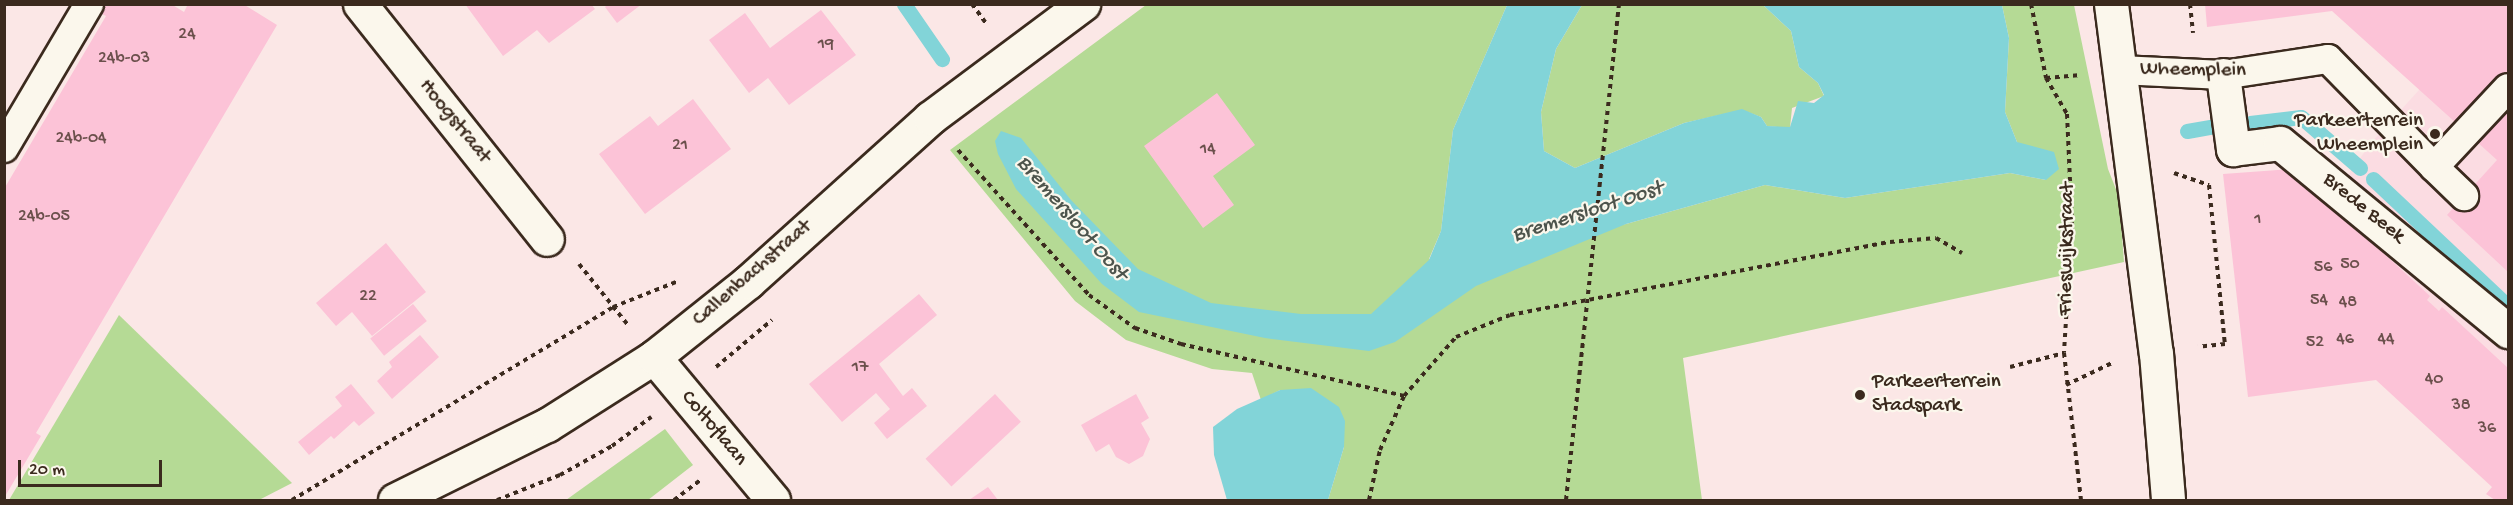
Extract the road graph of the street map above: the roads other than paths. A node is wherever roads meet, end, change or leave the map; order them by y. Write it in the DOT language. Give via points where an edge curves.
graph roads {
  1 [pos="89,4"];
  2 [pos="360,4"];
  3 [pos="1083,4"];
  4 [pos="2111,4"];
  5 [pos="2120,70"];
  6 [pos="2223,75"];
  7 [pos="2508,88"];
  8 [pos="4,148"];
  9 [pos="2434,167"];
  10 [pos="2464,196"];
  11 [pos="548,239"];
  12 [pos="2508,332"];
  13 [pos="654,357"];
  14 [pos="395,501"];
  15 [pos="773,501"];
  16 [pos="2168,501"];
  1 -- 8 [label="lane"];
  2 -- 11 [label="street, Hoogstraat"];
  3 -- 13 [label="street, Callenbachstraat" via="930,118 748,282"];
  4 -- 5 [label="street"];
  5 -- 6 [label="lane, Wheemplein"];
  5 -- 16 [label="street" via="2156,352"];
  6 -- 9 [label="lane, Wheemplein" via="2328,59"];
  6 -- 12 [label="street, Brede Beek" via="2233,149 2280,143"];
  7 -- 9 [label="lane"];
  9 -- 10 [label="lane"];
  13 -- 14 [label="street, Callenbachstraat" via="547,425"];
  13 -- 15 [label="street, Coltoflaan"];
}
